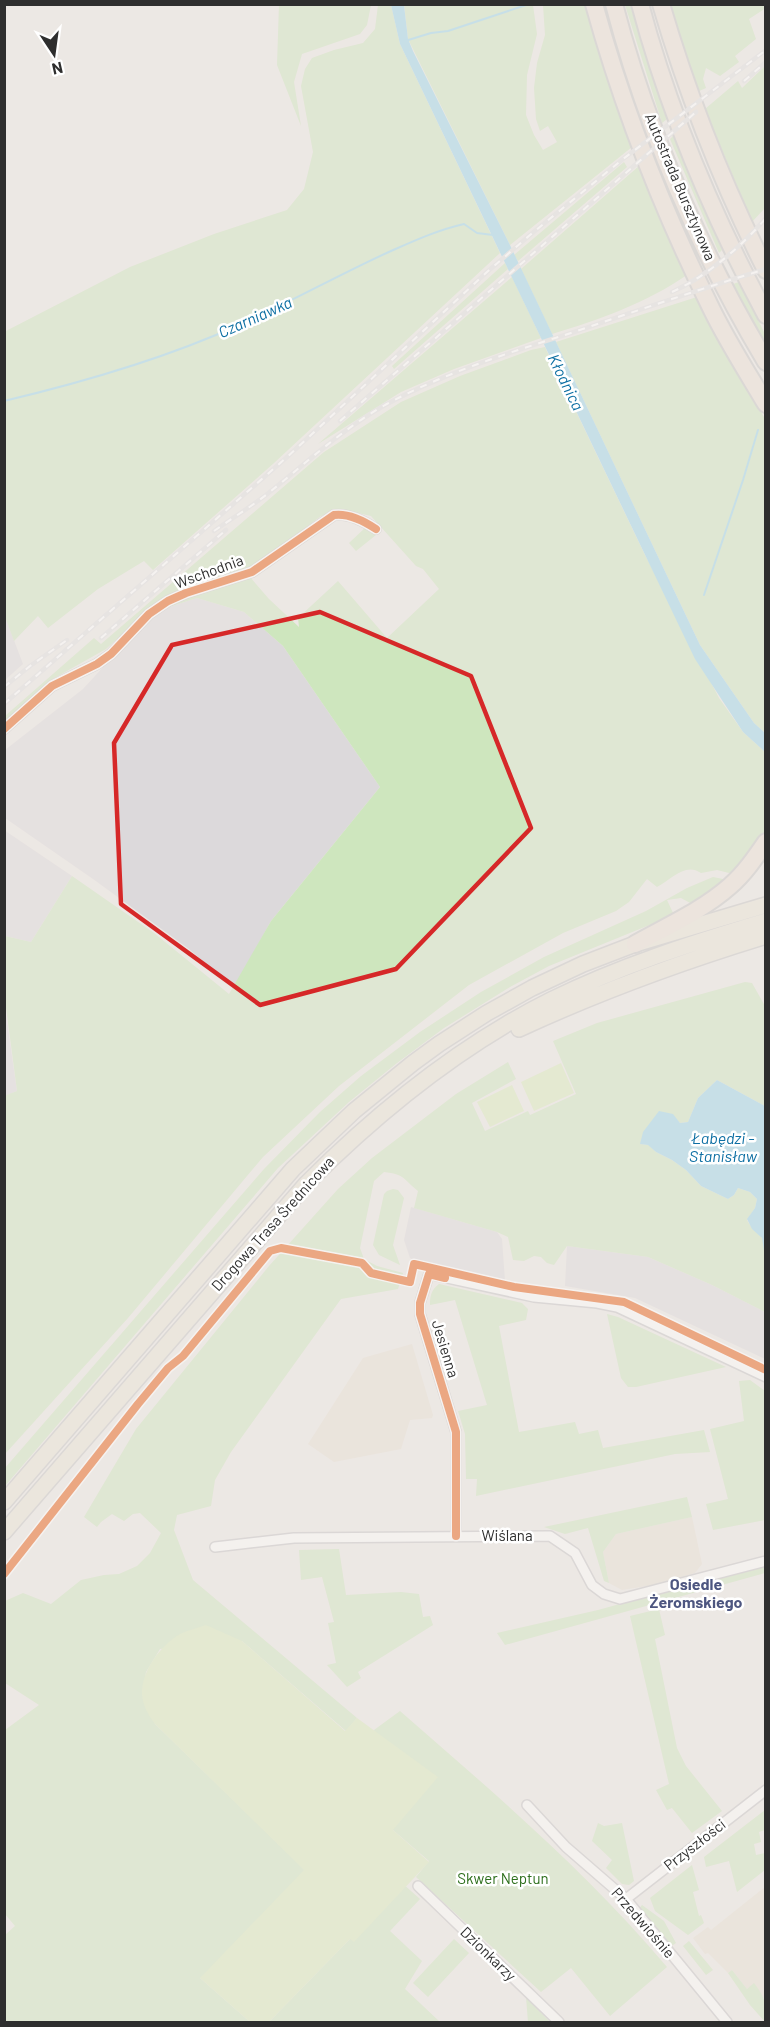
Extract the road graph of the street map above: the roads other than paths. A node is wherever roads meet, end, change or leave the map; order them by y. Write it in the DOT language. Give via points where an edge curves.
graph roads {
  1 [pos="594,4"];
  2 [pos="614,4"];
  3 [pos="640,4"];
  4 [pos="662,4"];
  5 [pos="765,270"];
  6 [pos="765,315"];
  7 [pos="765,362"];
  8 [pos="765,404"];
  9 [pos="376,529"];
  10 [pos="4,729"];
  11 [pos="765,842"];
  12 [pos="765,905"];
  13 [pos="765,921"];
  14 [pos="686,922"];
  15 [pos="765,936"];
  16 [pos="635,944"];
  17 [pos="700,949"];
  18 [pos="765,1377"];
  19 [pos="4,1502"];
  20 [pos="4,1532"];
  21 [pos="456,1536"];
  22 [pos="215,1547"];
  23 [pos="765,1561"];
  24 [pos="765,1790"];
  25 [pos="527,1805"];
  26 [pos="418,1886"];
  27 [pos="626,1899"];
  28 [pos="558,2022"];
  29 [pos="727,2022"];
  1 -- 8 [label="highway" via="633,127 684,252"];
  2 -- 7 [label="highway, Autostrada Bursztynowa" via="674,179 702,244"];
  3 -- 6 [label="highway, Autostrada Bursztynowa" via="683,138"];
  4 -- 5 [label="highway" via="715,161"];
  9 -- 10 [label="street, Wschodnia" via="347,515 334,515 252,572 186,592 149,614 97,664 52,687"];
  11 -- 14 [label="highway" via="732,885"];
  12 -- 14 [label="main road"];
  13 -- 17 [label="main road, Drogowa Trasa Średnicowa"];
  14 -- 16 [label="highway"];
  15 -- 17 [label="main road"];
  16 -- 19 [label="main road, Drogowa Trasa Średnicowa" via="583,964 487,1013 439,1044 354,1111 259,1206"];
  17 -- 20 [label="main road, Drogowa Trasa Średnicowa" via="637,962 550,1001 454,1059 369,1125 307,1183"];
  18 -- 21 [label="street, Jesienna" via="617,1307 534,1297 429,1274 420,1314 455,1427"];
  21 -- 22 [label="street, Wiślana" via="294,1538"];
  21 -- 23 [label="street, Wiślana" via="550,1536 575,1553 592,1585 620,1599"];
  24 -- 27 [label="street, Przyszłości"];
  25 -- 27 [label="street, Przedwiośnie" via="566,1847"];
  26 -- 28 [label="street, Dzionkarzy"];
  27 -- 29 [label="street, Przedwiośnie"];
}
